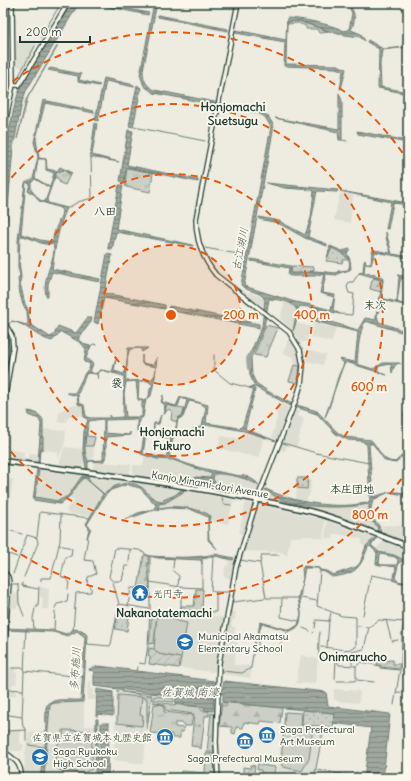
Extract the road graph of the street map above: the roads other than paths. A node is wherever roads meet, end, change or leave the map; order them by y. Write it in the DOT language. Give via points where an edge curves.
graph roads {
  1 [pos="12,3"];
  2 [pos="68,3"];
  3 [pos="238,3"];
  4 [pos="12,85"];
  5 [pos="3,133"];
  6 [pos="3,320"];
  7 [pos="3,409"];
  8 [pos="3,461"];
  9 [pos="257,500"];
  10 [pos="408,546"];
  11 [pos="3,571"];
  12 [pos="3,672"];
  13 [pos="3,751"];
  14 [pos="21,778"];
  15 [pos="218,778"];
  1 -- 4 [label="main road"];
  2 -- 4 [label="main road" via="19,85"];
  3 -- 9 [label="main road" via="196,219 198,245 216,275 289,332 297,343 303,372 293,406"];
  4 -- 5 [label="main road"];
  6 -- 7 [label="main road" via="12,336 13,347"];
  8 -- 9 [label="highway, Kanjo Minami-dori Avenue" via="172,484"];
  9 -- 10 [label="highway, Kanjo Minami-dori Avenue" via="306,510"];
  9 -- 15 [label="main road" via="237,560 220,659 216,742"];
  11 -- 12 [label="main road" via="9,583"];
  13 -- 14 [label="main road" via="19,762"];
}
